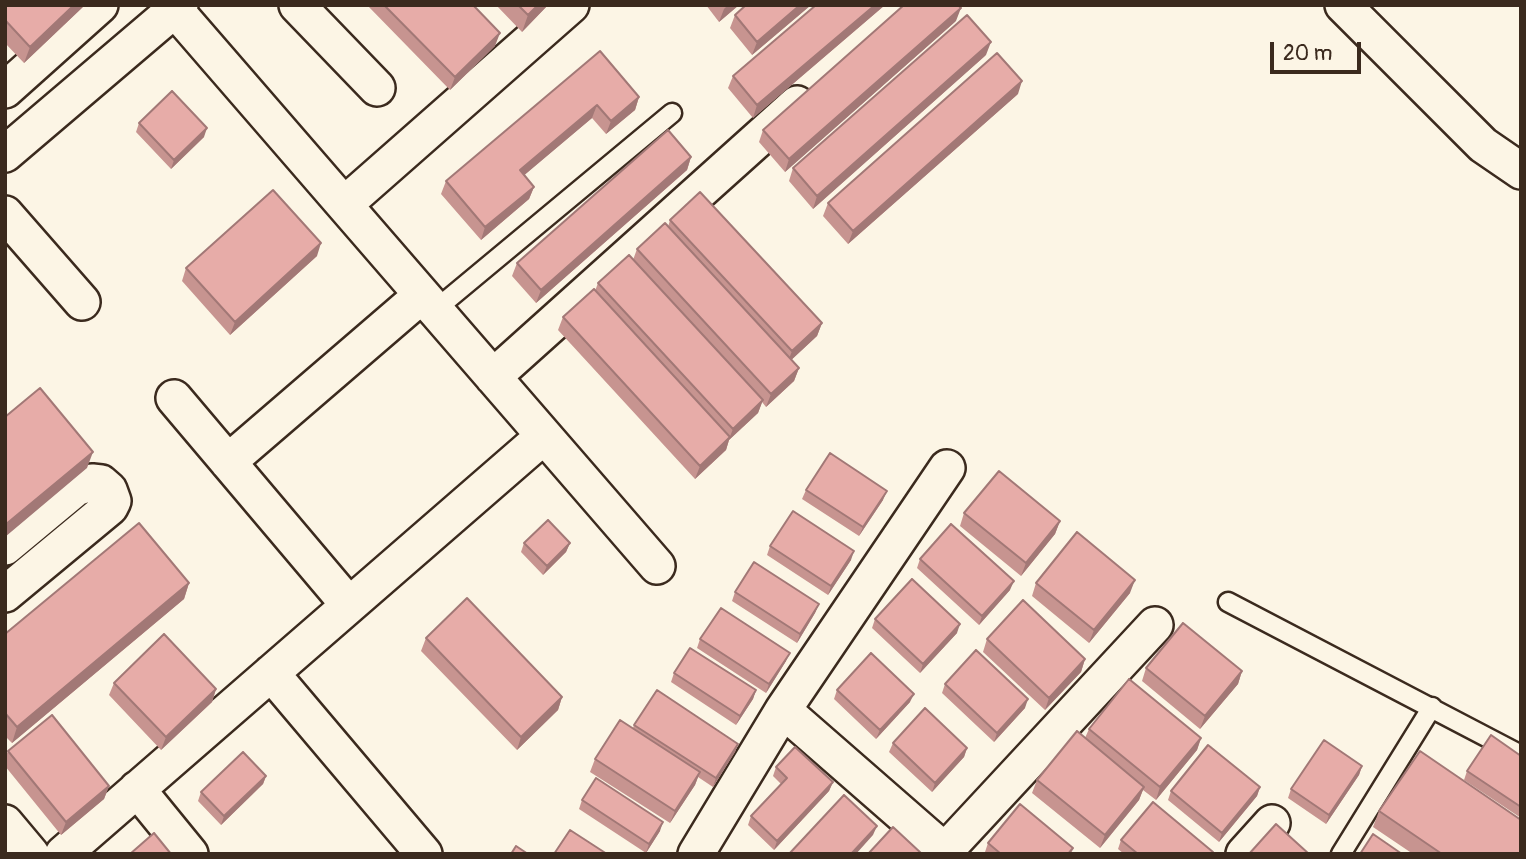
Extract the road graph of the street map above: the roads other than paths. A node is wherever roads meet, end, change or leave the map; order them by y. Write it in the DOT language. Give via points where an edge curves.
graph roads {
  1 [pos="100,5"];
  2 [pos="297,5"];
  3 [pos="571,5"];
  4 [pos="1343,5"];
  5 [pos="175,7"];
  6 [pos="10,75"];
  7 [pos="824,80"];
  8 [pos="377,88"];
  9 [pos="672,113"];
  10 [pos="5,154"];
  11 [pos="1521,171"];
  12 [pos="345,204"];
  13 [pos="5,214"];
  14 [pos="429,302"];
  15 [pos="82,303"];
  16 [pos="493,377"];
  17 [pos="174,398"];
  18 [pos="544,436"];
  19 [pos="228,462"];
  20 [pos="947,468"];
  21 [pos="5,547"];
  22 [pos="657,566"];
  23 [pos="5,594"];
  24 [pos="1228,602"];
  25 [pos="349,605"];
  26 [pos="1156,625"];
  27 [pos="271,673"];
  28 [pos="1432,707"];
  29 [pos="783,710"];
  30 [pos="1521,755"];
  31 [pos="137,789"];
  32 [pos="5,823"];
  33 [pos="1272,823"];
  34 [pos="947,852"];
  35 [pos="31,854"];
  36 [pos="63,854"];
  37 [pos="190,854"];
  38 [pos="424,854"];
  39 [pos="696,854"];
  40 [pos="1244,854"];
  41 [pos="1341,854"];
  1 -- 6 [label="street"];
  2 -- 8 [label="street"];
  3 -- 12 [label="street"];
  4 -- 11 [label="street" via="1483,145"];
  5 -- 10 [label="street"];
  5 -- 12 [label="street"];
  7 -- 16 [label="street"];
  9 -- 14 [label="lane"];
  12 -- 14 [label="street"];
  13 -- 15 [label="street"];
  14 -- 16 [label="street"];
  14 -- 19 [label="street"];
  16 -- 18 [label="street"];
  17 -- 19 [label="street"];
  18 -- 22 [label="street"];
  18 -- 25 [label="street"];
  19 -- 25 [label="street"];
  20 -- 29 [label="street"];
  21 -- 23 [label="street" via="76,488 92,482 109,490 110,507"];
  24 -- 28 [label="lane"];
  25 -- 27 [label="street"];
  26 -- 34 [label="street"];
  27 -- 31 [label="street"];
  27 -- 38 [label="street"];
  28 -- 30 [label="lane"];
  28 -- 41 [label="lane"];
  29 -- 34 [label="street"];
  29 -- 39 [label="street"];
  31 -- 36 [label="street"];
  31 -- 37 [label="street"];
  32 -- 35 [label="street"];
  33 -- 40 [label="street"];
}
